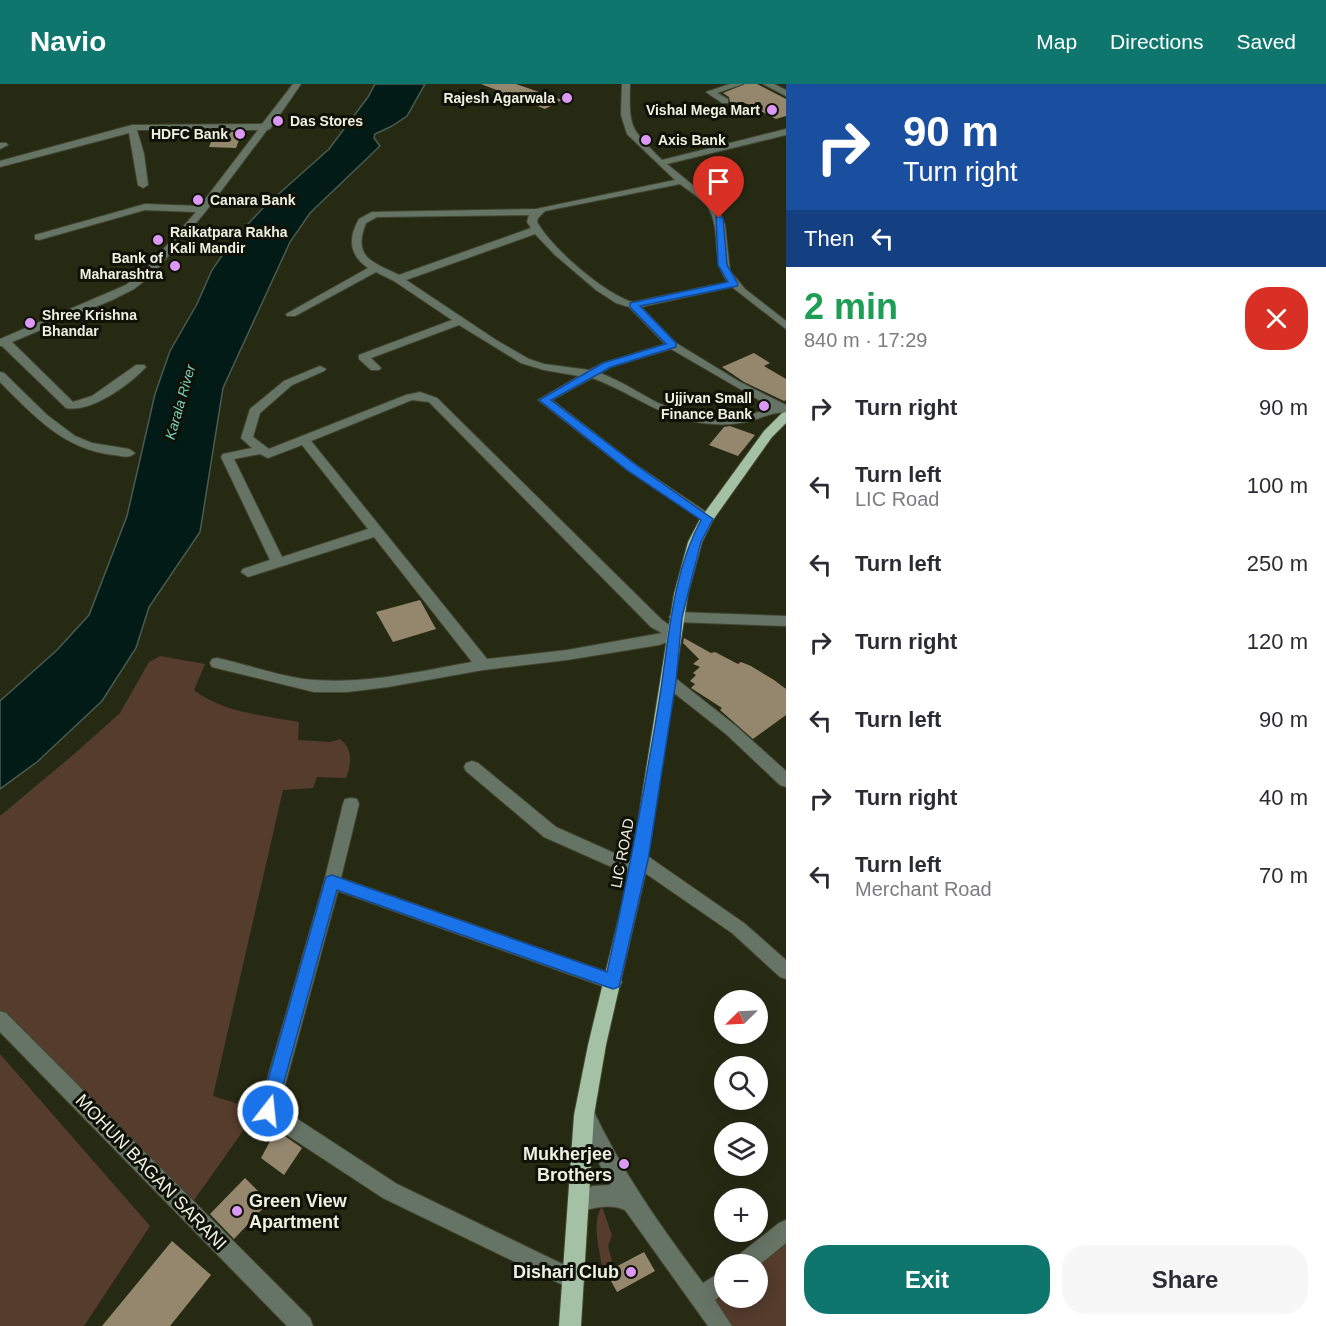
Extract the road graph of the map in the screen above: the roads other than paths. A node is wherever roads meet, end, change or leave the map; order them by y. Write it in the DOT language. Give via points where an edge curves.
graph roads {
  1 [pos="291,84"];
  2 [pos="297,84"];
  3 [pos="626,84"];
  4 [pos="739,84"];
  5 [pos="767,84"];
  6 [pos="786,93"];
  7 [pos="725,101"];
  8 [pos="264,127"];
  9 [pos="132,128"];
  10 [pos="786,132"];
  11 [pos="660,162"];
  12 [pos="0,164"];
  13 [pos="681,181"];
  14 [pos="143,186"];
  15 [pos="200,209"];
  16 [pos="537,212"];
  17 [pos="536,230"];
  18 [pos="39,237"];
  19 [pos="376,268"];
  20 [pos="398,279"];
  21 [pos="734,284"];
  22 [pos="633,305"];
  23 [pos="291,314"];
  24 [pos="459,321"];
  25 [pos="786,326"];
  26 [pos="1,342"];
  27 [pos="672,345"];
  28 [pos="140,367"];
  29 [pos="375,368"];
  30 [pos="320,369"];
  31 [pos="592,374"];
  32 [pos="0,375"];
  33 [pos="784,411"];
  34 [pos="304,440"];
  35 [pos="262,450"];
  36 [pos="129,453"];
  37 [pos="707,519"];
  38 [pos="377,531"];
  39 [pos="278,563"];
  40 [pos="248,572"];
  41 [pos="786,621"];
  42 [pos="675,626"];
  43 [pos="217,663"];
  44 [pos="483,665"];
  45 [pos="669,681"];
  46 [pos="472,767"];
  47 [pos="786,781"];
  48 [pos="351,804"];
  49 [pos="639,865"];
  50 [pos="332,882"];
  51 [pos="786,971"];
  52 [pos="613,982"];
  53 [pos="0,1018"];
  54 [pos="584,1115"];
  55 [pos="579,1202"];
  56 [pos="632,1202"];
  57 [pos="786,1230"];
  58 [pos="756,1254"];
  59 [pos="574,1280"];
  60 [pos="714,1288"];
  61 [pos="701,1298"];
  62 [pos="302,1326"];
  63 [pos="570,1326"];
  64 [pos="721,1326"];
  1 -- 8 [label="street"];
  2 -- 8 [label="street"];
  3 -- 11 [label="street" via="628,130"];
  4 -- 7 [label="street" via="710,92"];
  5 -- 6 [label="street"];
  8 -- 9 [label="street"];
  8 -- 15 [label="street"];
  9 -- 12 [label="street"];
  9 -- 14 [label="street"];
  10 -- 11 [label="street"];
  11 -- 13 [label="street"];
  13 -- 16 [label="street"];
  13 -- 21 [label="street" via="713,206 722,234 723,265"];
  15 -- 18 [label="street" via="145,207"];
  15 -- 26 [label="street" via="164,258 136,284"];
  16 -- 17 [label="street" via="532,222"];
  16 -- 19 [label="street" via="369,216 360,226 356,244 360,255"];
  17 -- 20 [label="street"];
  17 -- 22 [label="street" via="602,290"];
  19 -- 20 [label="street"];
  19 -- 23 [label="street"];
  20 -- 24 [label="street"];
  21 -- 22 [label="street"];
  21 -- 25 [label="street"];
  22 -- 27 [label="street"];
  24 -- 29 [label="street" via="363,357"];
  24 -- 31 [label="street" via="527,362"];
  26 -- 28 [label="street" via="75,407 88,404"];
  27 -- 31 [label="street" via="607,365"];
  27 -- 33 [label="street"];
  30 -- 35 [label="street" via="288,383 254,412 247,438"];
  31 -- 33 [label="street" via="663,410 687,417 737,420"];
  31 -- 37 [label="street" via="544,400"];
  32 -- 36 [label="street" via="70,440"];
  33 -- 37 [label="main road, LIC ROAD"];
  34 -- 35 [label="street" via="268,454"];
  34 -- 38 [label="street"];
  34 -- 42 [label="street" via="410,397 433,400 656,623"];
  35 -- 39 [label="street" via="227,456"];
  37 -- 42 [label="main road, LIC ROAD" via="695,542"];
  38 -- 39 [label="street"];
  38 -- 44 [label="street"];
  39 -- 40 [label="street"];
  41 -- 42 [label="street"];
  42 -- 44 [label="street" via="659,640"];
  42 -- 45 [label="main road, LIC ROAD"];
  43 -- 44 [label="street" via="314,686 388,682"];
  45 -- 47 [label="street" via="731,730"];
  45 -- 49 [label="main road, LIC ROAD"];
  46 -- 49 [label="street" via="550,832 583,848"];
  48 -- 50 [label="street"];
  49 -- 51 [label="street" via="738,928"];
  49 -- 52 [label="main road, LIC ROAD"];
  50 -- 52 [label="street"];
  50 -- 59 [label="street" via="268,1111 390,1191"];
  52 -- 54 [label="main road, LIC ROAD"];
  53 -- 62 [label="street, MOHUN BAGAN SARANI"];
  54 -- 55 [label="main road, LIC ROAD"];
  54 -- 56 [label="street" via="606,1162"];
  55 -- 56 [label="street" via="599,1194"];
  55 -- 59 [label="main road, LIC ROAD"];
  56 -- 61 [label="street"];
  57 -- 58 [label="street"];
  59 -- 63 [label="main road, LIC ROAD"];
  60 -- 61 [label="street"];
  61 -- 64 [label="street"];
}
